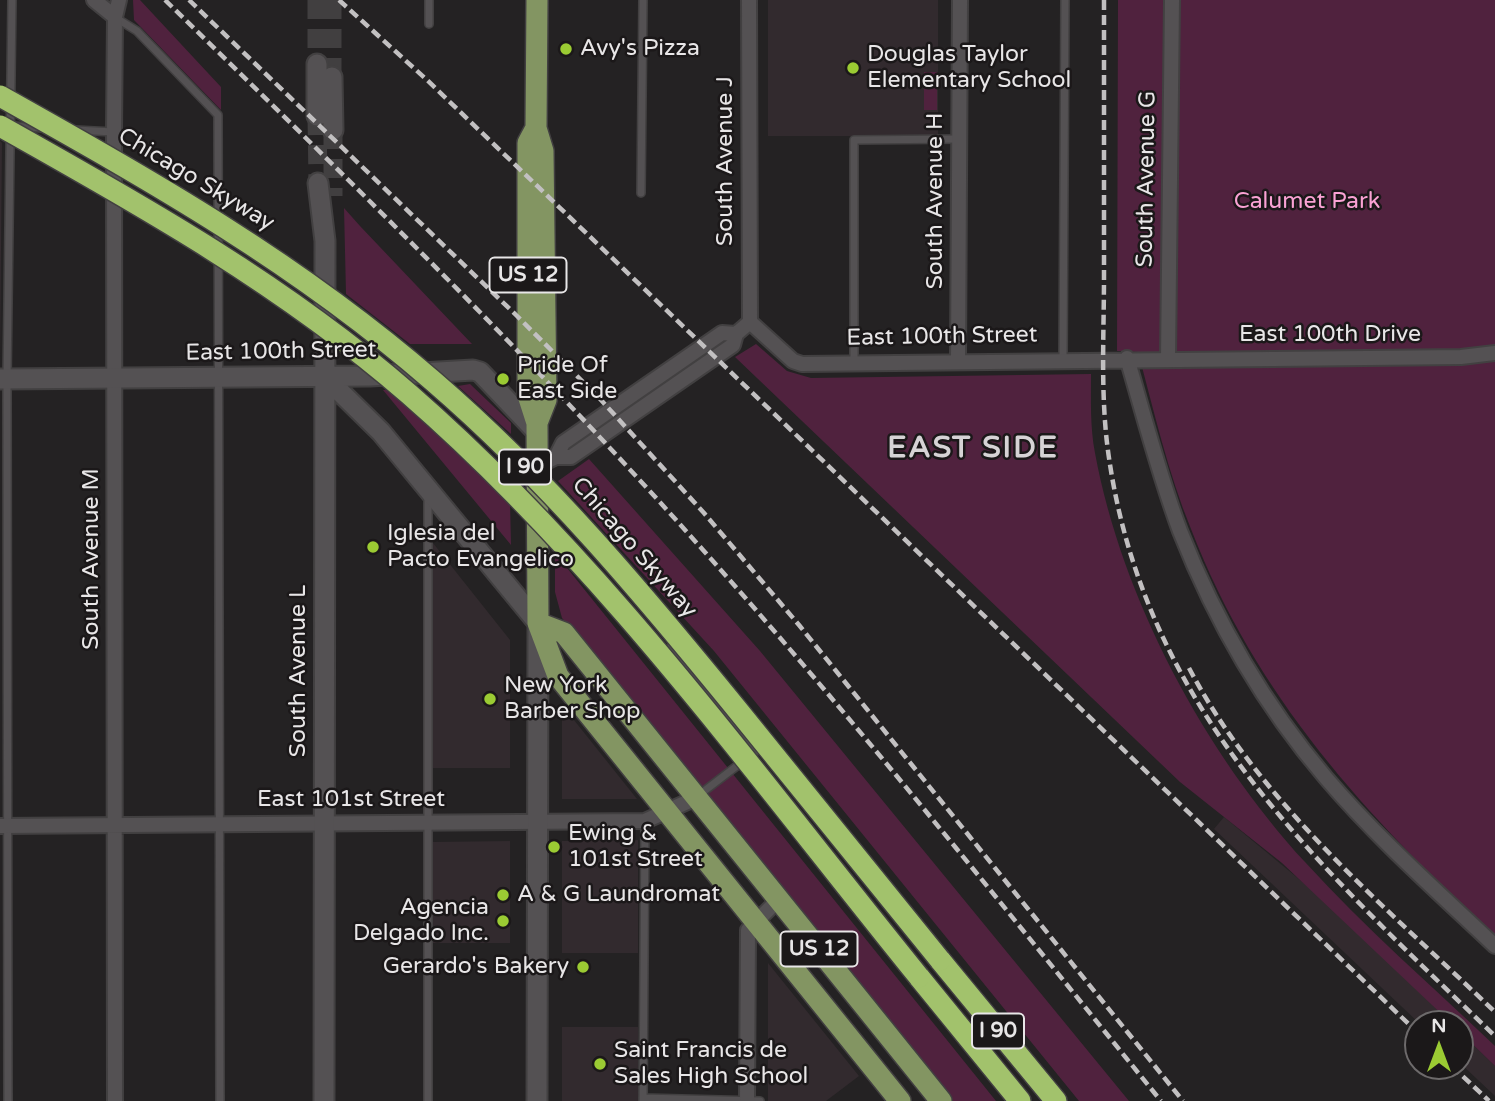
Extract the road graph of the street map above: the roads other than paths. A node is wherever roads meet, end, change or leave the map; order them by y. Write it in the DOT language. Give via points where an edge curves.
graph roads {
  1 [pos="12,0"];
  2 [pos="94,0"];
  3 [pos="111,0"];
  4 [pos="119,0"];
  5 [pos="429,0"];
  6 [pos="537,0"];
  7 [pos="643,0"];
  8 [pos="749,0"];
  9 [pos="960,0"];
  10 [pos="1065,0"];
  11 [pos="1172,0"];
  12 [pos="115,17"];
  13 [pos="429,23"];
  14 [pos="317,64"];
  15 [pos="332,78"];
  16 [pos="0,96"];
  17 [pos="317,116"];
  18 [pos="6,126"];
  19 [pos="332,130"];
  20 [pos="114,132"];
  21 [pos="960,139"];
  22 [pos="318,183"];
  23 [pos="641,193"];
  24 [pos="332,197"];
  25 [pos="325,241"];
  26 [pos="750,322"];
  27 [pos="1494,353"];
  28 [pos="1127,358"];
  29 [pos="1168,359"];
  30 [pos="1063,360"];
  31 [pos="958,361"];
  32 [pos="854,363"];
  33 [pos="324,376"];
  34 [pos="218,377"];
  35 [pos="115,378"];
  36 [pos="4,379"];
  37 [pos="536,427"];
  38 [pos="547,461"];
  39 [pos="428,487"];
  40 [pos="538,623"];
  41 [pos="671,648"];
  42 [pos="696,797"];
  43 [pos="665,812"];
  44 [pos="645,821"];
  45 [pos="429,822"];
  46 [pos="537,822"];
  47 [pos="323,823"];
  48 [pos="115,824"];
  49 [pos="220,824"];
  50 [pos="4,826"];
  51 [pos="778,900"];
  52 [pos="755,923"];
  53 [pos="4,934"];
  54 [pos="1495,947"];
  55 [pos="643,1100"];
  56 [pos="751,1100"];
  57 [pos="8,1101"];
  58 [pos="115,1101"];
  59 [pos="220,1101"];
  60 [pos="324,1101"];
  61 [pos="428,1101"];
  62 [pos="537,1101"];
  63 [pos="900,1101"];
  64 [pos="942,1101"];
  65 [pos="1020,1101"];
  66 [pos="1056,1101"];
  1 -- 18 [label="lane"];
  2 -- 12 [label="street"];
  3 -- 12 [label="street, South Avenue M"];
  4 -- 12 [label="street, South Avenue M"];
  5 -- 13 [label="lane"];
  6 -- 37 [label="main road, US 12" via="536,128 528,143 528,395"];
  7 -- 23 [label="lane"];
  8 -- 26 [label="street, South Avenue J"];
  9 -- 21 [label="street, South Avenue H"];
  10 -- 30 [label="lane"];
  11 -- 29 [label="street, South Avenue G"];
  12 -- 20 [label="street, South Avenue M"];
  12 -- 34 [label="lane" via="137,31 218,115"];
  14 -- 17 [label="street"];
  15 -- 19 [label="street"];
  16 -- 66 [label="highway, Chicago Skyway / I 90, bridge" via="234,232 371,330 481,425 639,589"];
  18 -- 20 [label="lane"];
  18 -- 36 [label="lane"];
  18 -- 65 [label="highway, I 90, bridge" via="145,207 284,297 407,392 464,443 616,604"];
  20 -- 35 [label="street, South Avenue M"];
  21 -- 31 [label="street, South Avenue H"];
  21 -- 32 [label="lane" via="853,140"];
  22 -- 25 [label="street, South Avenue L"];
  24 -- 25 [label="street, South Avenue L"];
  25 -- 33 [label="street, South Avenue L"];
  26 -- 32 [label="street, East 100th Street" via="797,364"];
  26 -- 38 [label="street" via="736,334 722,333 563,443"];
  27 -- 29 [label="street, East 100th Drive"];
  28 -- 29 [label="street, East 100th Street"];
  28 -- 30 [label="street, East 100th Street"];
  28 -- 54 [label="street" via="1181,532 1212,602 1258,685 1326,778"];
  30 -- 31 [label="street, East 100th Street"];
  31 -- 32 [label="street, East 100th Street"];
  33 -- 34 [label="street, East 100th Street"];
  33 -- 37 [label="street, East 100th Street" via="480,372"];
  33 -- 39 [label="street"];
  33 -- 47 [label="street, South Avenue L"];
  34 -- 35 [label="street, East 100th Street"];
  34 -- 49 [label="lane"];
  35 -- 36 [label="street, East 100th Street"];
  35 -- 48 [label="street, South Avenue M"];
  36 -- 50 [label="lane"];
  37 -- 38 [label="main road, US 12"];
  38 -- 40 [label="main road, US 12"];
  39 -- 40 [label="street"];
  39 -- 45 [label="lane"];
  40 -- 42 [label="main road, US 12" via="564,633"];
  40 -- 43 [label="main road, US 12" via="558,676"];
  40 -- 46 [label="street"];
  41 -- 42 [label="lane" via="755,752"];
  42 -- 43 [label="street, East 101st Street"];
  42 -- 51 [label="main road, US 12"];
  43 -- 44 [label="street, East 101st Street"];
  43 -- 52 [label="main road, US 12"];
  44 -- 46 [label="street, East 101st Street"];
  44 -- 55 [label="lane"];
  45 -- 46 [label="street, East 101st Street"];
  45 -- 47 [label="street, East 101st Street"];
  45 -- 61 [label="lane"];
  46 -- 62 [label="street"];
  47 -- 49 [label="street, East 101st Street"];
  47 -- 60 [label="street, South Avenue L"];
  48 -- 49 [label="street, East 101st Street"];
  48 -- 50 [label="street, East 101st Street"];
  48 -- 58 [label="street, South Avenue M"];
  49 -- 59 [label="lane"];
  50 -- 53 [label="lane"];
  51 -- 52 [label="street"];
  51 -- 64 [label="main road, US 12"];
  52 -- 56 [label="street" via="748,930"];
  52 -- 63 [label="main road, US 12"];
  53 -- 57 [label="lane"];
  55 -- 56 [label="lane"];
}
